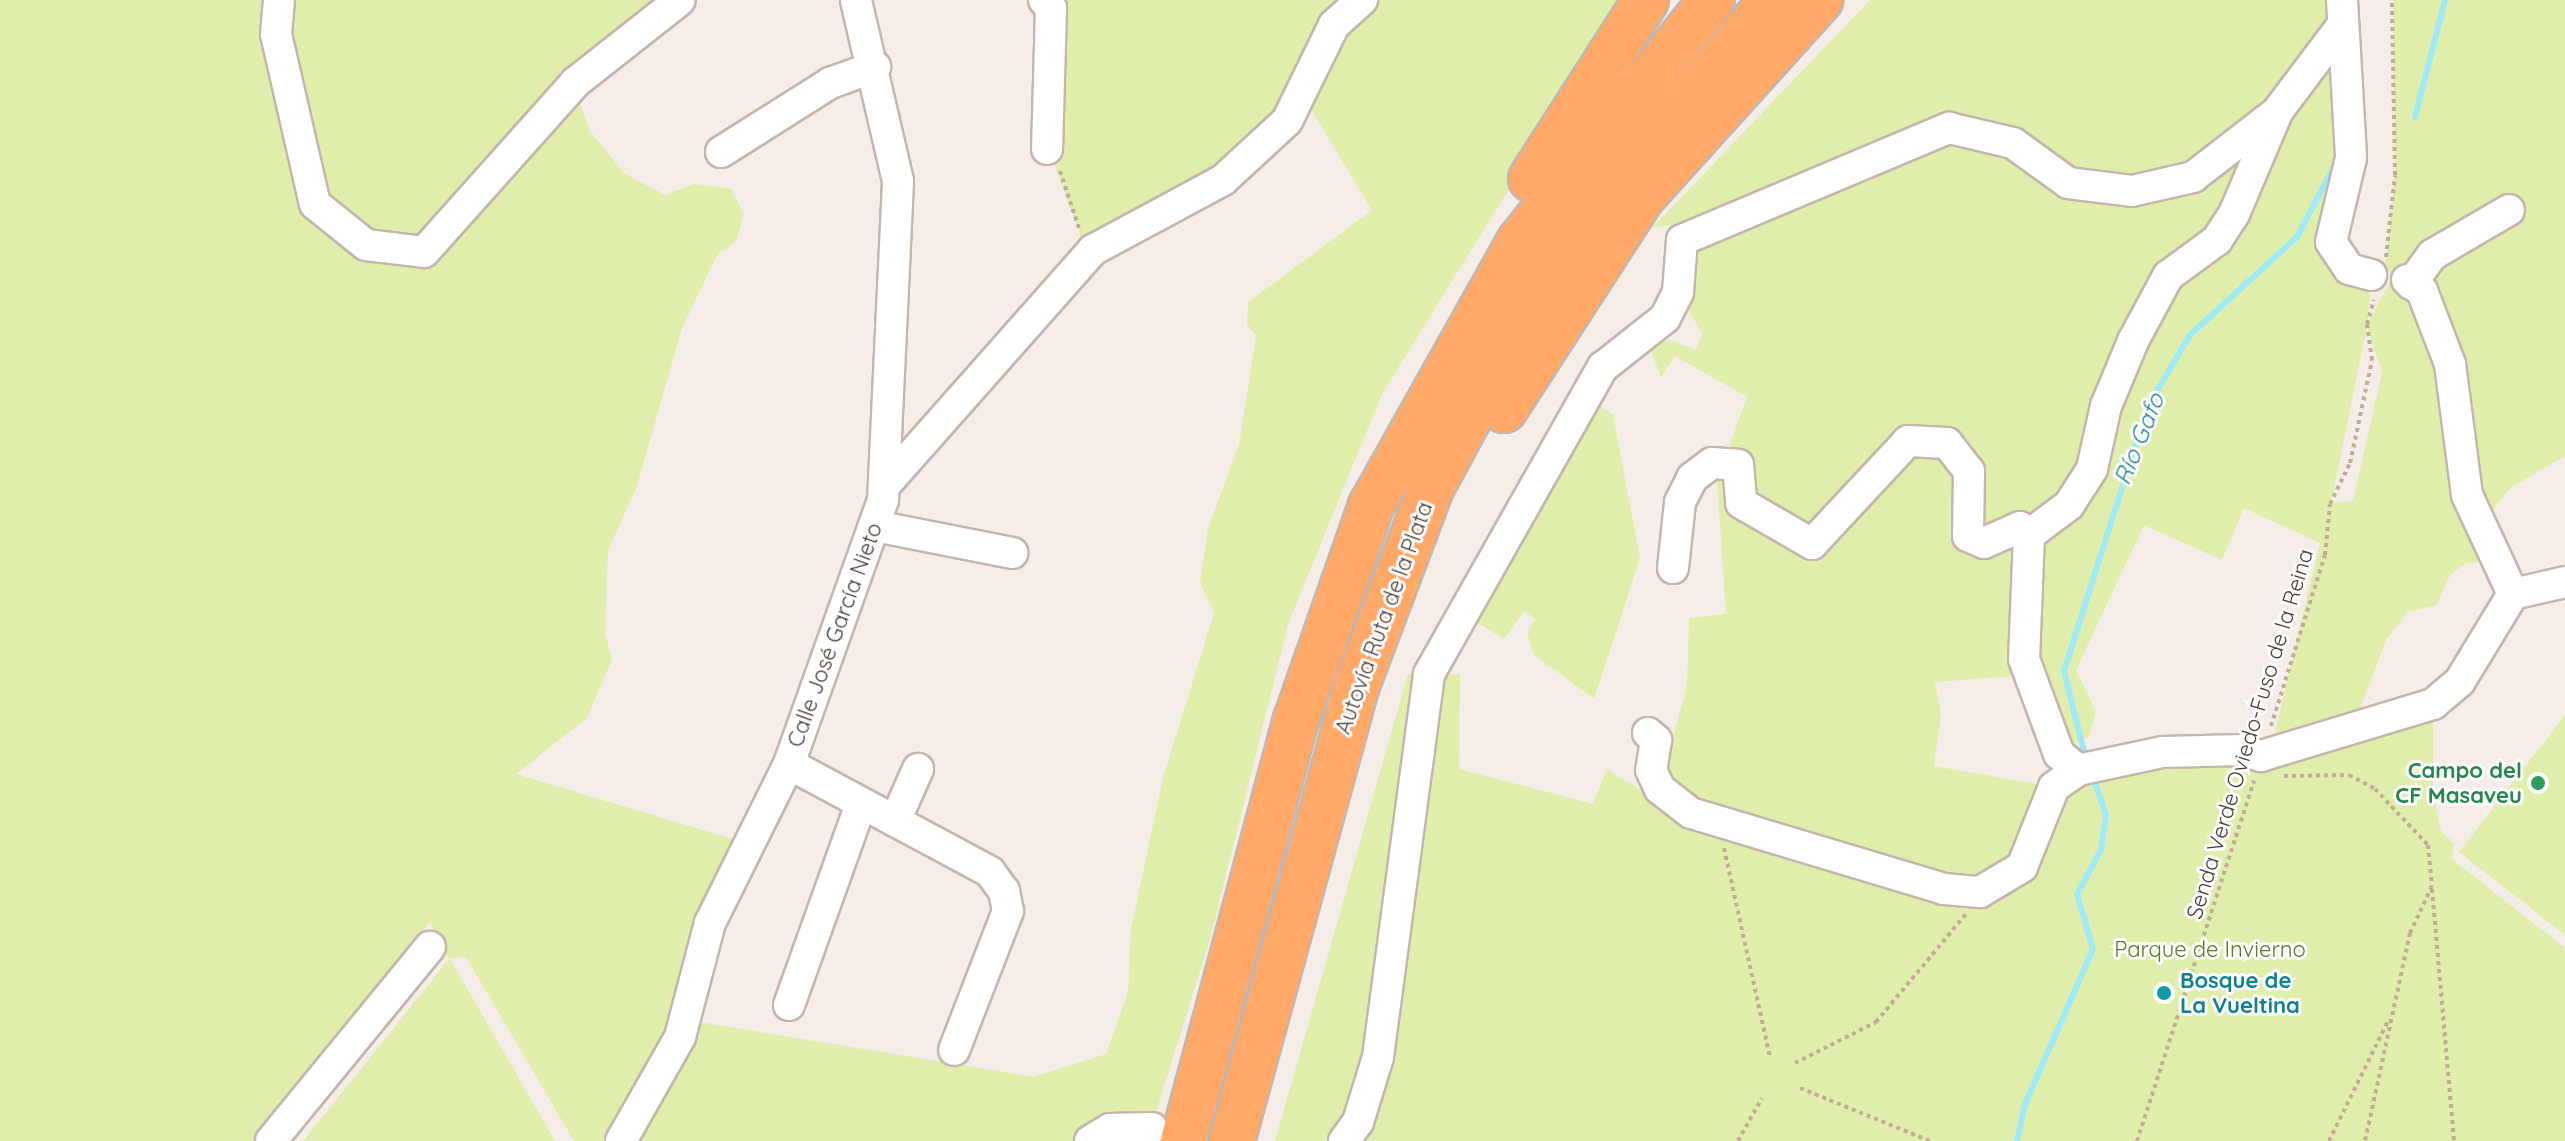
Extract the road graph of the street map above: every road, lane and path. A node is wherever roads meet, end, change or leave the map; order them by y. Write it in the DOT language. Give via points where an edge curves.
graph roads {
  1 [pos="279,0"];
  2 [pos="680,0"];
  3 [pos="856,0"];
  4 [pos="1044,0"];
  5 [pos="1362,0"];
  6 [pos="1646,0"];
  7 [pos="1712,0"];
  8 [pos="1772,0"];
  9 [pos="1820,0"];
  10 [pos="1847,0"];
  11 [pos="2392,0"];
  12 [pos="2342,14"];
  13 [pos="875,67"];
  14 [pos="2277,112"];
  15 [pos="1047,149"];
  16 [pos="721,152"];
  17 [pos="1642,197"];
  18 [pos="2509,210"];
  19 [pos="1088,256"];
  20 [pos="2390,280"];
  21 [pos="1394,457"];
  22 [pos="885,485"];
  23 [pos="875,526"];
  24 [pos="2029,535"];
  25 [pos="1012,553"];
  26 [pos="1673,568"];
  27 [pos="2565,582"];
  28 [pos="2513,594"];
  29 [pos="1648,733"];
  30 [pos="789,764"];
  31 [pos="2259,764"];
  32 [pos="918,769"];
  33 [pos="2078,770"];
  34 [pos="861,804"];
  35 [pos="895,821"];
  36 [pos="1719,826"];
  37 [pos="1315,844"];
  38 [pos="2432,886"];
  39 [pos="1980,892"];
  40 [pos="430,947"];
  41 [pos="789,1005"];
  42 [pos="2391,1014"];
  43 [pos="954,1050"];
  44 [pos="1770,1057"];
  45 [pos="1795,1063"];
  46 [pos="1800,1088"];
  47 [pos="1762,1098"];
  48 [pos="1167,1134"];
  49 [pos="271,1141"];
  50 [pos="621,1141"];
  51 [pos="1090,1141"];
  52 [pos="1232,1141"];
  53 [pos="1344,1141"];
  54 [pos="1738,1141"];
  55 [pos="1930,1141"];
  56 [pos="2137,1141"];
  57 [pos="2329,1141"];
  58 [pos="2365,1141"];
  59 [pos="2454,1141"];
  1 -- 2 [label="street" via="276,34 315,204 366,245 424,252 576,82"];
  3 -- 13 [label="street, Calle José García Nieto"];
  4 -- 15 [label="street" via="1051,8"];
  5 -- 19 [label="street" via="1334,25 1287,121 1254,153 1223,180 1119,231"];
  6 -- 21 [label="highway" via="1481,256 1437,340"];
  7 -- 21 [label="highway" via="1520,241"];
  8 -- 37 [label="highway, Autovía Ruta de la Plata" via="1551,266 1460,428 1406,546 1362,671"];
  9 -- 17 [label="highway"];
  10 -- 17 [label="highway"];
  11 -- 20 [label="path, Senda Verde Oviedo-Fuso de la Reina" via="2395,175"];
  12 -- 14 [label="street"];
  12 -- 20 [label="street" via="2351,158 2331,242 2349,269"];
  13 -- 16 [label="street" via="830,83"];
  13 -- 22 [label="street, Calle José García Nieto" via="898,181"];
  14 -- 24 [label="street" via="2234,214 2217,240 2168,276 2133,341 2106,406 2092,469 2069,505"];
  14 -- 53 [label="street" via="2193,177 2132,191 2068,183 2013,143 1949,128 1682,240 1678,292 1665,318 1603,367 1429,674 1378,1057 1358,1122"];
  15 -- 19 [label="path"];
  17 -- 37 [label="highway" via="1575,290 1489,435 1430,556"];
  18 -- 20 [label="street"];
  19 -- 22 [label="street"];
  20 -- 28 [label="street" via="2422,291 2450,364 2467,495"];
  20 -- 31 [label="path, Senda Verde Oviedo-Fuso de la Reina" via="2350,463 2330,504 2325,555"];
  21 -- 48 [label="highway" via="1342,576"];
  22 -- 23 [label="street, Calle José García Nieto"];
  23 -- 25 [label="street"];
  23 -- 30 [label="street, Calle José García Nieto"];
  24 -- 26 [label="street" via="2020,527 1984,543 1968,536 1965,458 1947,443 1917,437 1812,544 1797,542 1741,503 1738,465 1712,463 1680,502"];
  24 -- 33 [label="street" via="2024,659 2059,754"];
  27 -- 28 [label="street"];
  28 -- 31 [label="street" via="2460,681 2433,704"];
  29 -- 36 [label="street" via="1656,740 1651,770 1660,789"];
  30 -- 34 [label="street"];
  30 -- 50 [label="street, Calle José García Nieto" via="710,923 680,1037"];
  31 -- 33 [label="street" via="2242,750 2163,752"];
  31 -- 38 [label="path" via="2349,775 2375,789 2428,845"];
  31 -- 56 [label="path, Senda Verde Oviedo-Fuso de la Reina"];
  32 -- 35 [label="street"];
  33 -- 39 [label="street" via="2054,787 2022,867"];
  34 -- 35 [label="street"];
  34 -- 41 [label="street"];
  35 -- 43 [label="street" via="990,872 1004,891 1008,911"];
  36 -- 39 [label="street"];
  36 -- 44 [label="path"];
  37 -- 52 [label="highway, Autovía Ruta de la Plata"];
  38 -- 42 [label="path" via="2410,933"];
  38 -- 59 [label="path"];
  39 -- 45 [label="path" via="1876,1022"];
  40 -- 49 [label="street"];
  42 -- 57 [label="path"];
  42 -- 58 [label="path"];
  46 -- 55 [label="path"];
  47 -- 54 [label="path"];
  48 -- 51 [label="street" via="1110,1129"];
}
